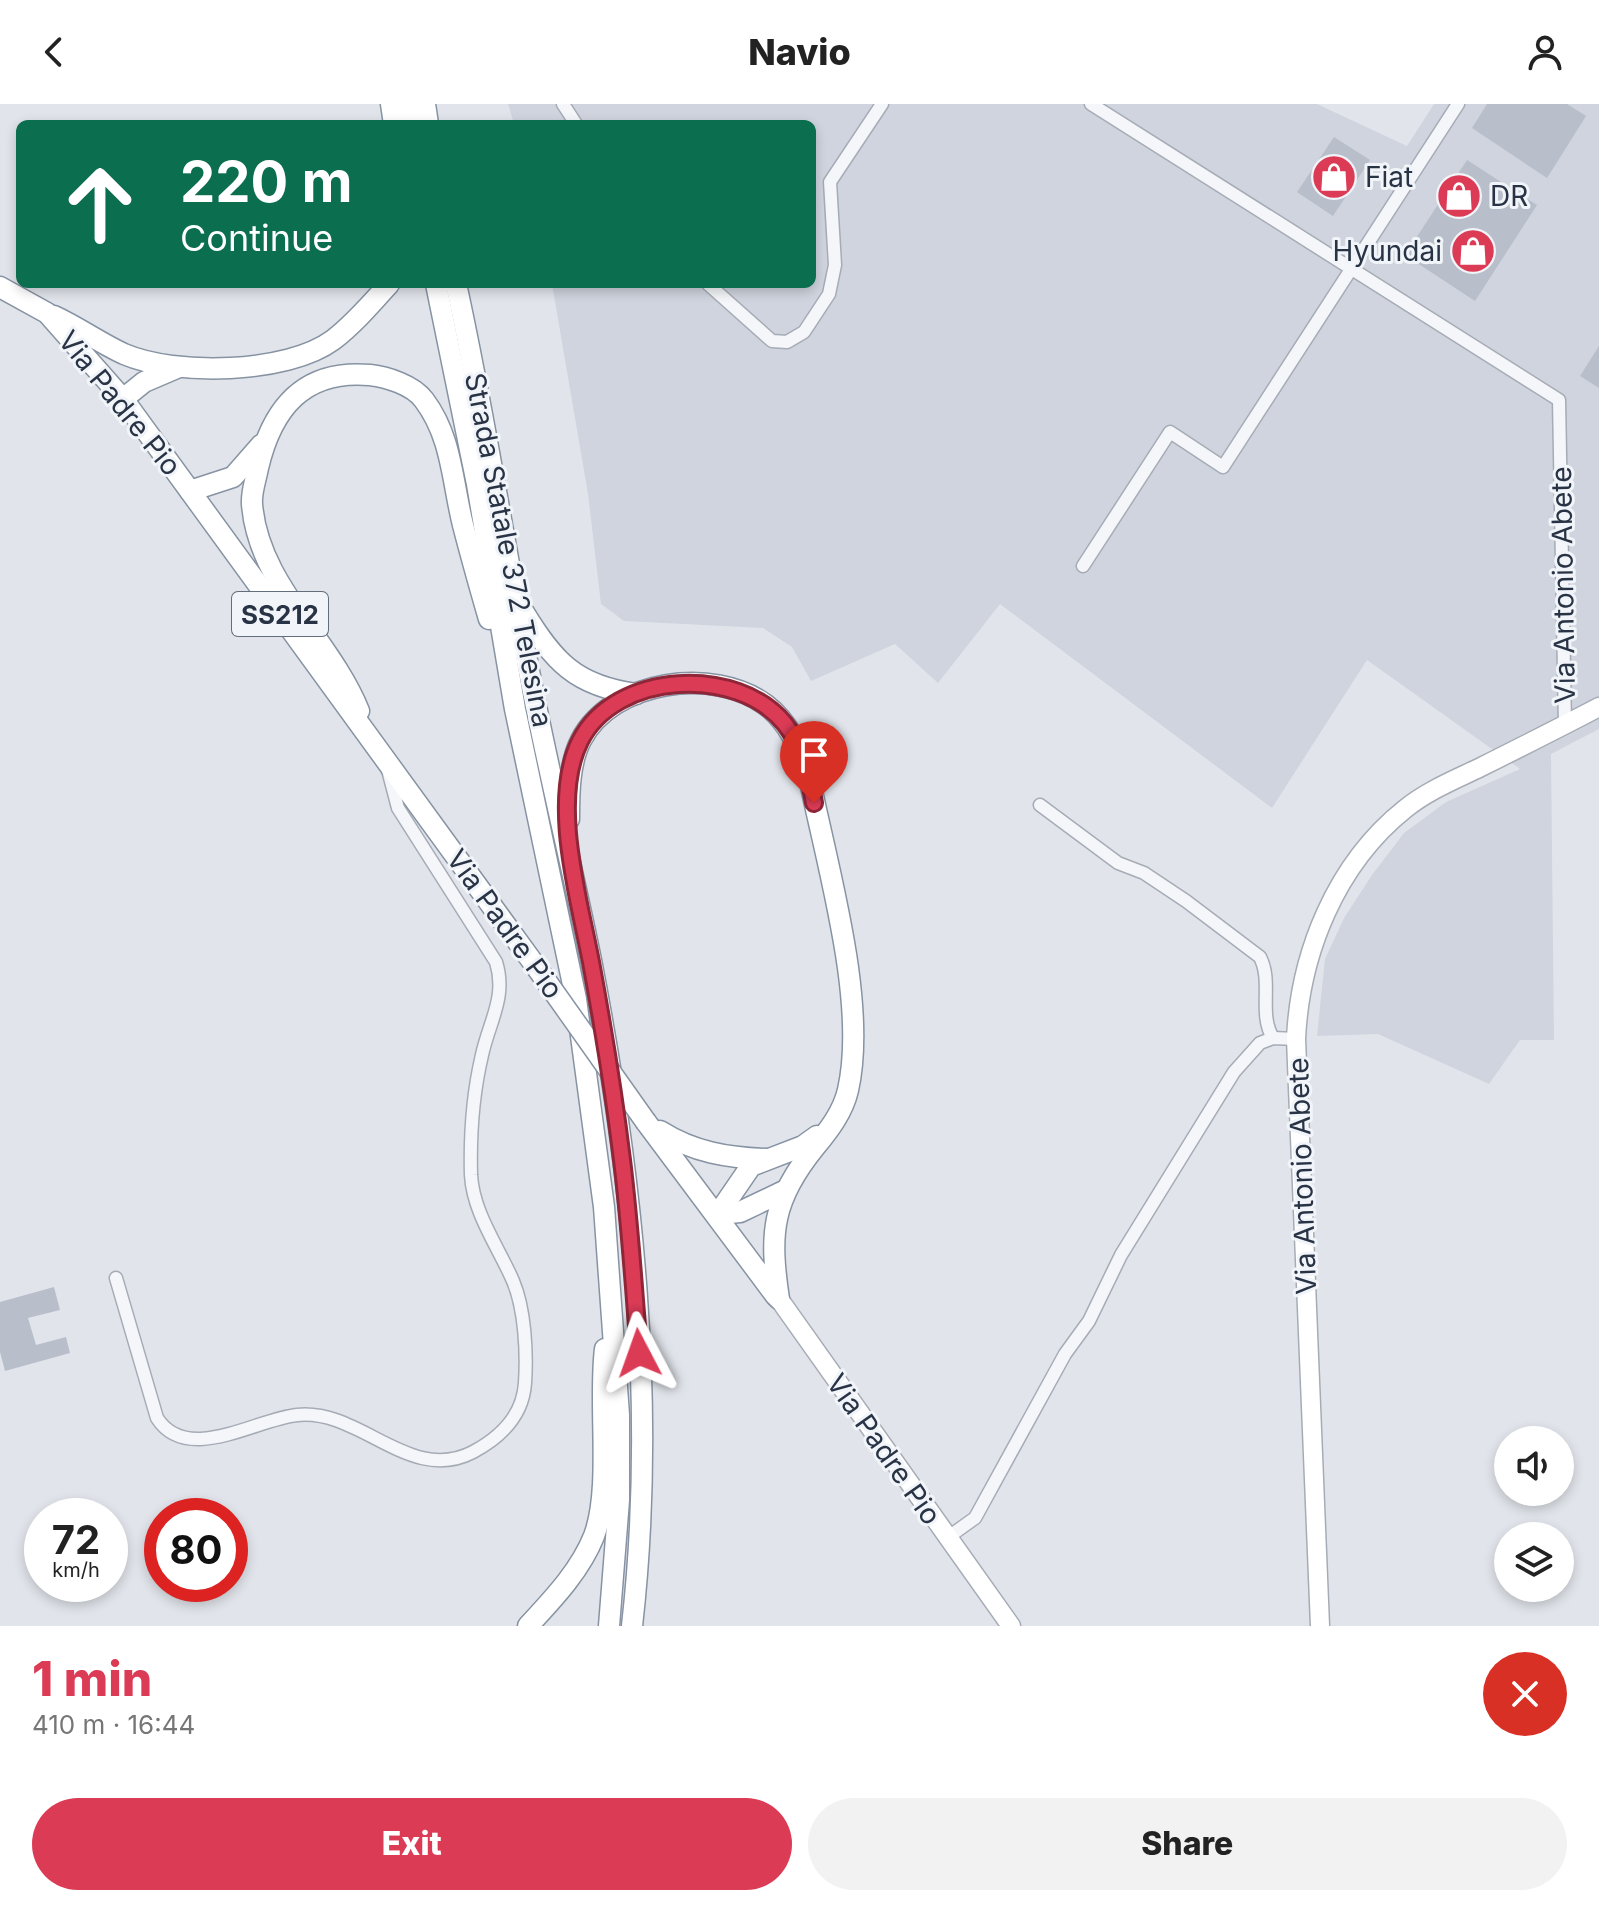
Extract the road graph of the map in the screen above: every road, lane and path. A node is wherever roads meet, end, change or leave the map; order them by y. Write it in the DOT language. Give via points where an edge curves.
graph roads {
  1 [pos="882,104"];
  2 [pos="1091,104"];
  3 [pos="1458,104"];
  4 [pos="1352,269"];
  5 [pos="0,287"];
  6 [pos="385,288"];
  7 [pos="437,288"];
  8 [pos="457,288"];
  9 [pos="712,288"];
  10 [pos="47,313"];
  11 [pos="179,367"];
  12 [pos="123,399"];
  13 [pos="264,441"];
  14 [pos="190,491"];
  15 [pos="1083,566"];
  16 [pos="518,602"];
  17 [pos="636,694"];
  18 [pos="1599,707"];
  19 [pos="515,709"];
  20 [pos="1565,725"];
  21 [pos="369,737"];
  22 [pos="386,760"];
  23 [pos="1040,805"];
  24 [pos="568,851"];
  25 [pos="1273,1038"];
  26 [pos="1296,1039"];
  27 [pos="646,1122"];
  28 [pos="833,1126"];
  29 [pos="771,1159"];
  30 [pos="784,1191"];
  31 [pos="718,1214"];
  32 [pos="116,1278"];
  33 [pos="779,1299"];
  34 [pos="611,1306"];
  35 [pos="641,1531"];
  36 [pos="947,1538"];
  37 [pos="528,1626"];
  38 [pos="609,1626"];
  39 [pos="632,1626"];
  40 [pos="645,1626"];
  41 [pos="1011,1626"];
  42 [pos="1320,1626"];
  1 -- 9 [label="street" via="830,182 835,265 829,294 804,332 787,342 772,341"];
  2 -- 4 [label="street, Via Antonio Abete"];
  3 -- 4 [label="street"];
  4 -- 15 [label="street" via="1223,467 1170,432"];
  4 -- 20 [label="street, Via Antonio Abete" via="1559,400"];
  5 -- 10 [label="highway, Via Padre Pio / SS212"];
  6 -- 11 [label="highway" via="331,341 296,356 259,366"];
  7 -- 19 [label="highway, Strada Statale 372 Telesina"];
  8 -- 16 [label="highway, Strada Statale 372 Telesina"];
  10 -- 11 [label="highway" via="126,354"];
  10 -- 12 [label="highway, Via Padre Pio / SS212"];
  11 -- 12 [label="highway" via="144,382"];
  12 -- 14 [label="highway, Via Padre Pio / SS212"];
  13 -- 14 [label="highway" via="233,477"];
  13 -- 19 [label="highway" via="281,409 301,391 339,374 380,376 421,396 442,425 463,524"];
  13 -- 21 [label="highway" via="251,501 260,549 347,680"];
  14 -- 21 [label="highway, Via Padre Pio / SS212"];
  16 -- 17 [label="highway" via="543,645 572,672 600,689"];
  16 -- 24 [label="highway, Strada Statale 372 Telesina"];
  17 -- 24 [label="highway" via="604,713 580,742 569,787"];
  17 -- 28 [label="highway" via="688,683 742,692 766,705 799,746 851,987 855,1042 848,1092"];
  18 -- 20 [label="main road"];
  19 -- 34 [label="highway, Strada Statale 372 Telesina" via="576,999 604,1207"];
  20 -- 26 [label="main road, Via Antonio Abete" via="1433,790 1406,808 1365,850 1341,884 1314,940"];
  21 -- 22 [label="highway, Via Padre Pio / SS212"];
  22 -- 27 [label="highway, Via Padre Pio / SS212, bridge"];
  22 -- 32 [label="street" via="398,808 502,979 482,1055 471,1179 520,1306 525,1382 521,1405 509,1426 453,1459 408,1455 364,1431 311,1413 217,1436 183,1438 165,1430 157,1418"];
  23 -- 25 [label="street" via="1118,863 1186,901 1260,957 1266,968 1267,1029"];
  24 -- 35 [label="highway, Strada Statale 372 Telesina" via="622,1159 639,1353"];
  25 -- 26 [label="street"];
  25 -- 36 [label="street" via="1260,1043 1234,1072 1121,1255 1089,1321 1065,1354 975,1518"];
  26 -- 42 [label="main road, Via Antonio Abete"];
  27 -- 29 [label="highway" via="681,1144 712,1154"];
  27 -- 31 [label="highway, Via Padre Pio / SS212"];
  28 -- 29 [label="highway"];
  28 -- 30 [label="highway"];
  29 -- 31 [label="highway" via="751,1166"];
  30 -- 31 [label="highway" via="740,1212"];
  30 -- 33 [label="highway" via="772,1228"];
  31 -- 33 [label="highway, Via Padre Pio / SS212"];
  33 -- 36 [label="main road, Via Padre Pio / SS212"];
  34 -- 37 [label="highway" via="601,1382 602,1477 594,1535 566,1585"];
  34 -- 38 [label="highway, Strada Statale 372 Telesina" via="619,1500"];
  35 -- 39 [label="highway, Strada Statale 372 Telesina"];
  35 -- 40 [label="highway"];
  36 -- 41 [label="main road, Via Padre Pio / SS212"];
}
